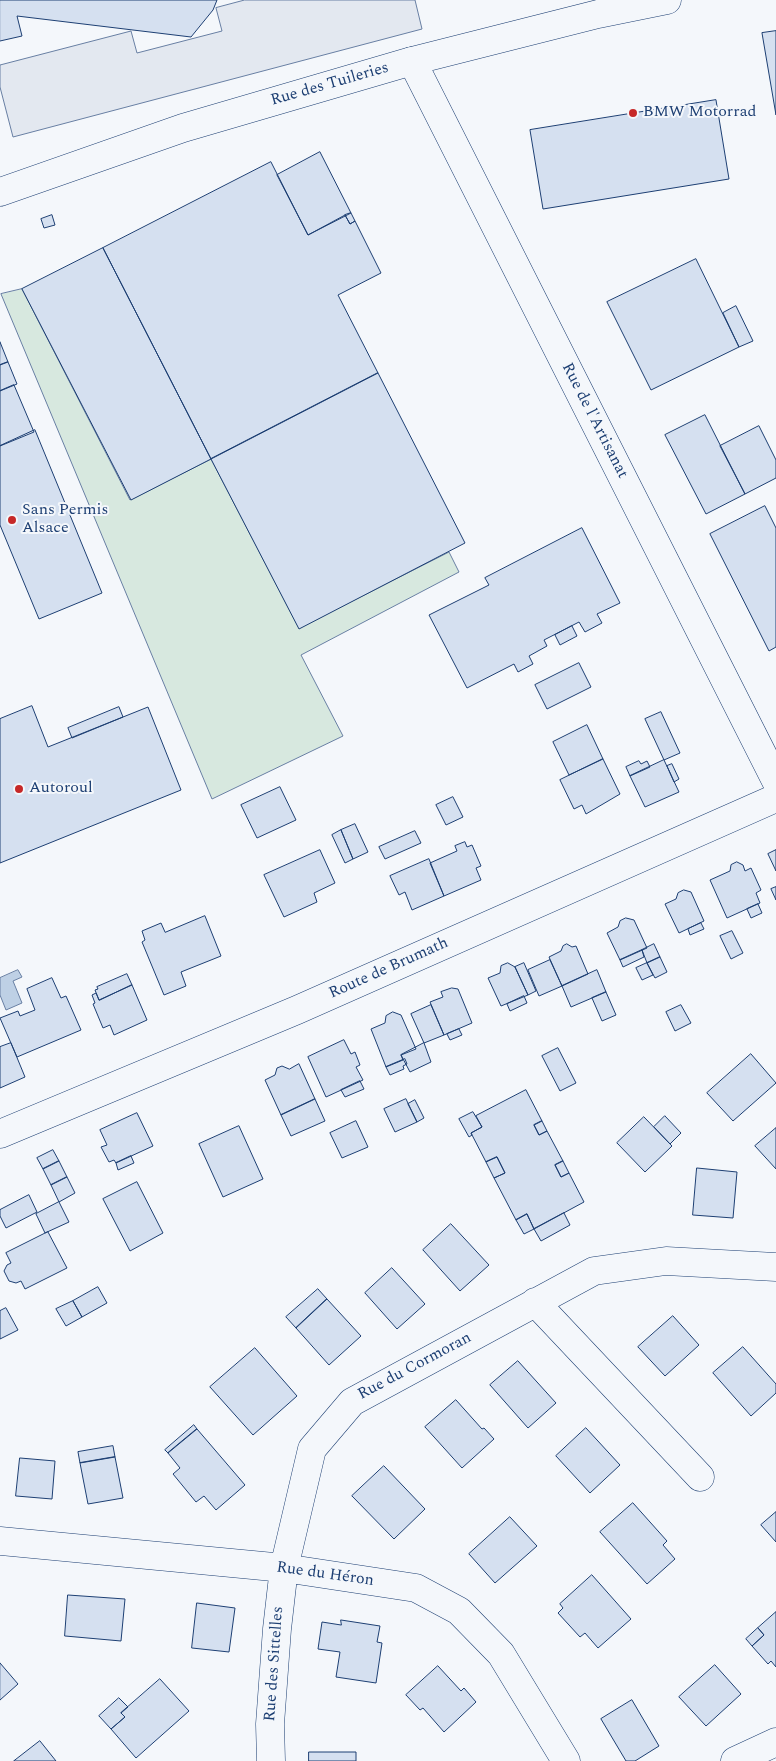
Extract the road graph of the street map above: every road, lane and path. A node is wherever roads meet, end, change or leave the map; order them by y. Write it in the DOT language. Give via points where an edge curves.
graph roads {
  1 [pos="667,0"];
  2 [pos="412,61"];
  3 [pos="0,192"];
  4 [pos="776,781"];
  5 [pos="776,798"];
  6 [pos="0,1134"];
  7 [pos="776,1268"];
  8 [pos="536,1302"];
  9 [pos="700,1478"];
  10 [pos="0,1541"];
  11 [pos="284,1568"];
  12 [pos="776,1742"];
  13 [pos="271,1761"];
  14 [pos="566,1761"];
  15 [pos="734,1761"];
  1 -- 2 [label="street, Rue des Tuileries"];
  2 -- 3 [label="street, Rue des Tuileries" via="183,128"];
  2 -- 4 [label="street, Rue de l'Artisanat"];
  5 -- 6 [label="street, Route de Brumath" via="297,1010"];
  7 -- 8 [label="street, Rue du Cormoran" via="666,1261 594,1271"];
  8 -- 9 [label="street"];
  8 -- 11 [label="street, Rue du Cormoran" via="352,1402 312,1449"];
  10 -- 11 [label="street, Rue du Héron"];
  11 -- 13 [label="street, Rue des Sittelles" via="270,1715"];
  11 -- 14 [label="street, Rue du Héron" via="416,1588 459,1611 501,1654"];
  12 -- 15 [label="street"];
}
